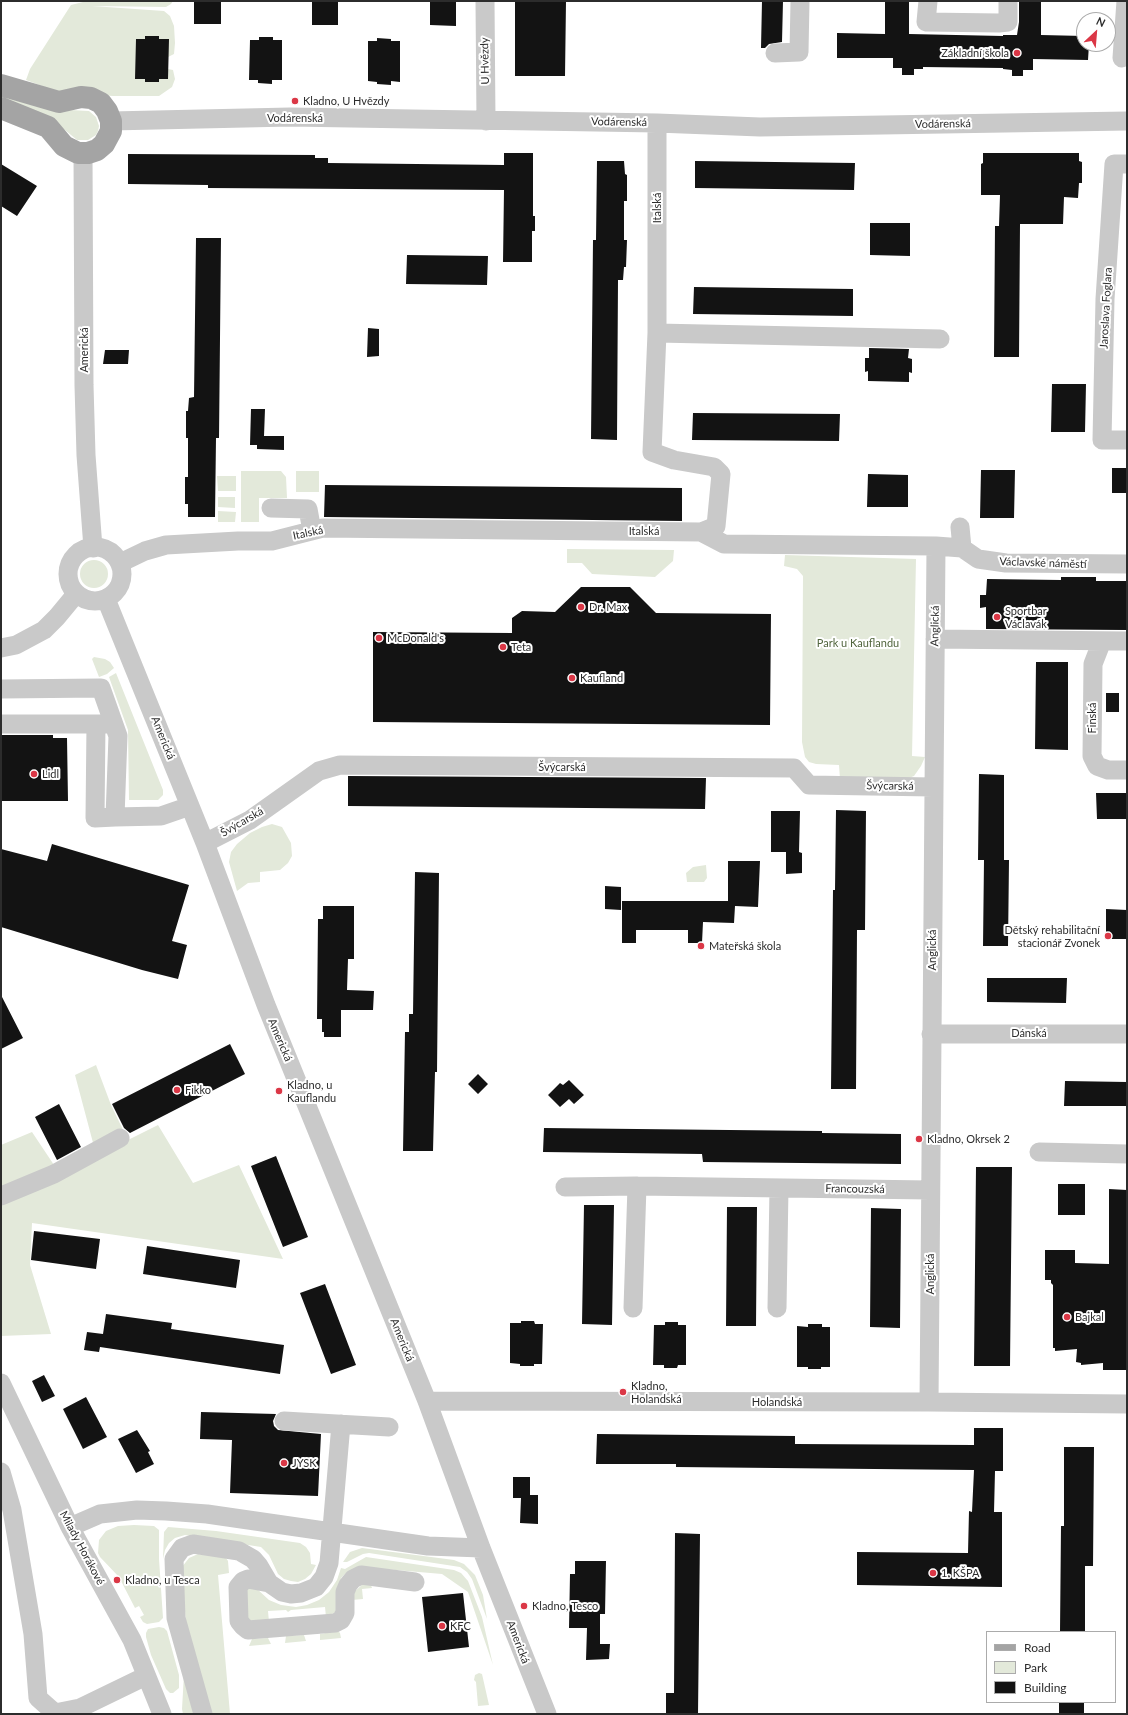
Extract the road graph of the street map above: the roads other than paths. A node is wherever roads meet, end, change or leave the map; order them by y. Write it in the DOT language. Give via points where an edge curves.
graph roads {
  1 [pos="484,1"];
  2 [pos="800,1"];
  3 [pos="928,1"];
  4 [pos="1008,1"];
  5 [pos="1126,12"];
  6 [pos="1124,47"];
  7 [pos="775,53"];
  8 [pos="1,85"];
  9 [pos="1,108"];
  10 [pos="111,121"];
  11 [pos="486,121"];
  12 [pos="1127,121"];
  13 [pos="657,123"];
  14 [pos="83,153"];
  15 [pos="1127,164"];
  16 [pos="657,333"];
  17 [pos="940,339"];
  18 [pos="1127,440"];
  19 [pos="271,508"];
  20 [pos="960,526"];
  21 [pos="709,529"];
  22 [pos="312,531"];
  23 [pos="936,546"];
  24 [pos="93,548"];
  25 [pos="962,548"];
  26 [pos="120,563"];
  27 [pos="1127,564"];
  28 [pos="76,594"];
  29 [pos="106,600"];
  30 [pos="935,638"];
  31 [pos="1102,641"];
  32 [pos="1127,641"];
  33 [pos="1,648"];
  34 [pos="1,689"];
  35 [pos="1,724"];
  36 [pos="105,724"];
  37 [pos="1127,770"];
  38 [pos="933,787"];
  39 [pos="190,806"];
  40 [pos="205,843"];
  41 [pos="931,1034"];
  42 [pos="1127,1034"];
  43 [pos="120,1138"];
  44 [pos="1039,1152"];
  45 [pos="1127,1154"];
  46 [pos="637,1186"];
  47 [pos="565,1187"];
  48 [pos="779,1188"];
  49 [pos="930,1190"];
  50 [pos="1,1196"];
  51 [pos="633,1308"];
  52 [pos="777,1308"];
  53 [pos="1,1383"];
  54 [pos="427,1401"];
  55 [pos="929,1402"];
  56 [pos="1127,1404"];
  57 [pos="284,1421"];
  58 [pos="341,1424"];
  59 [pos="389,1427"];
  60 [pos="1,1472"];
  61 [pos="70,1527"];
  62 [pos="333,1532"];
  63 [pos="481,1548"];
  64 [pos="415,1582"];
  65 [pos="269,1583"];
  66 [pos="146,1676"];
  67 [pos="67,1712"];
  68 [pos="162,1714"];
  69 [pos="203,1714"];
  70 [pos="547,1714"];
  1 -- 11 [label="street, U Hvězdy"];
  2 -- 7 [label="street" via="799,52"];
  3 -- 4 [label="street" via="926,22 999,23 1008,22"];
  5 -- 6 [label="street"];
  8 -- 10 [label="main road" via="59,102 81,97 91,98 104,107"];
  9 -- 14 [label="main road" via="48,127 68,149"];
  10 -- 11 [label="street, Vodárenská" via="290,117"];
  10 -- 14 [label="main road" via="111,131 104,144 97,150"];
  11 -- 13 [label="street, Vodárenská"];
  12 -- 13 [label="street, Vodárenská" via="760,127"];
  13 -- 16 [label="street, Italská"];
  14 -- 24 [label="street, Americká" via="84,385"];
  15 -- 18 [label="street, Jaroslava Foglara" via="1114,164 1105,299 1102,440"];
  16 -- 17 [label="street"];
  16 -- 21 [label="street, Italská" via="652,452 674,460 714,467 721,474"];
  19 -- 22 [label="street" via="308,509"];
  20 -- 25 [label="street"];
  21 -- 22 [label="street, Italská" via="323,528"];
  21 -- 23 [label="street" via="724,544"];
  22 -- 26 [label="street, Italská" via="272,541 166,544"];
  23 -- 25 [label="street"];
  23 -- 30 [label="street, Anglická"];
  24 -- 26 [label="street" via="107,550"];
  24 -- 28 [label="street" via="78,553 70,565 69,581"];
  25 -- 27 [label="street, Václavské náměstí" via="978,559 1006,563"];
  26 -- 29 [label="street" via="120,586"];
  28 -- 29 [label="street" via="90,601"];
  28 -- 33 [label="street" via="44,630 16,645"];
  29 -- 39 [label="street, Americká"];
  30 -- 31 [label="street"];
  30 -- 38 [label="street, Anglická"];
  31 -- 32 [label="street"];
  31 -- 37 [label="street, Finská" via="1093,664 1092,756 1096,766 1108,770"];
  34 -- 36 [label="street" via="101,688"];
  35 -- 36 [label="street"];
  36 -- 39 [label="street" via="118,736 115,817 161,816"];
  38 -- 40 [label="street, Švýcarská" via="808,785 794,768 340,765 319,771 250,820"];
  38 -- 41 [label="street, Anglická"];
  39 -- 40 [label="street, Americká"];
  40 -- 54 [label="street, Americká" via="266,1005"];
  41 -- 42 [label="street, Dánská"];
  41 -- 49 [label="street, Anglická"];
  43 -- 50 [label="street" via="54,1174"];
  44 -- 45 [label="street"];
  46 -- 47 [label="street, Francouzská"];
  46 -- 48 [label="street, Francouzská"];
  46 -- 51 [label="street"];
  48 -- 49 [label="street, Francouzská"];
  48 -- 52 [label="street"];
  49 -- 55 [label="street, Anglická"];
  53 -- 61 [label="street, Milady Horákové"];
  54 -- 55 [label="street, Holandská"];
  54 -- 63 [label="street, Americká"];
  55 -- 56 [label="street, Holandská"];
  57 -- 58 [label="street"];
  58 -- 59 [label="street"];
  58 -- 62 [label="street"];
  60 -- 67 [label="street" via="12,1510 33,1634 38,1698 55,1713"];
  61 -- 62 [label="street" via="100,1514 137,1510 207,1514"];
  61 -- 66 [label="street, Milady Horákové" via="132,1640"];
  62 -- 63 [label="street" via="428,1546"];
  62 -- 65 [label="street" via="328,1568 316,1587 306,1592 291,1594 282,1592"];
  63 -- 70 [label="street, Americká"];
  64 -- 65 [label="street" via="366,1575 357,1577 346,1589 345,1608 338,1622 251,1630 243,1626 239,1618 240,1584 251,1578"];
  65 -- 69 [label="street" via="253,1560 239,1551 193,1544 182,1548 176,1554 173,1563 176,1618"];
  66 -- 67 [label="street"];
  66 -- 68 [label="street, Milady Horákové"];
}
